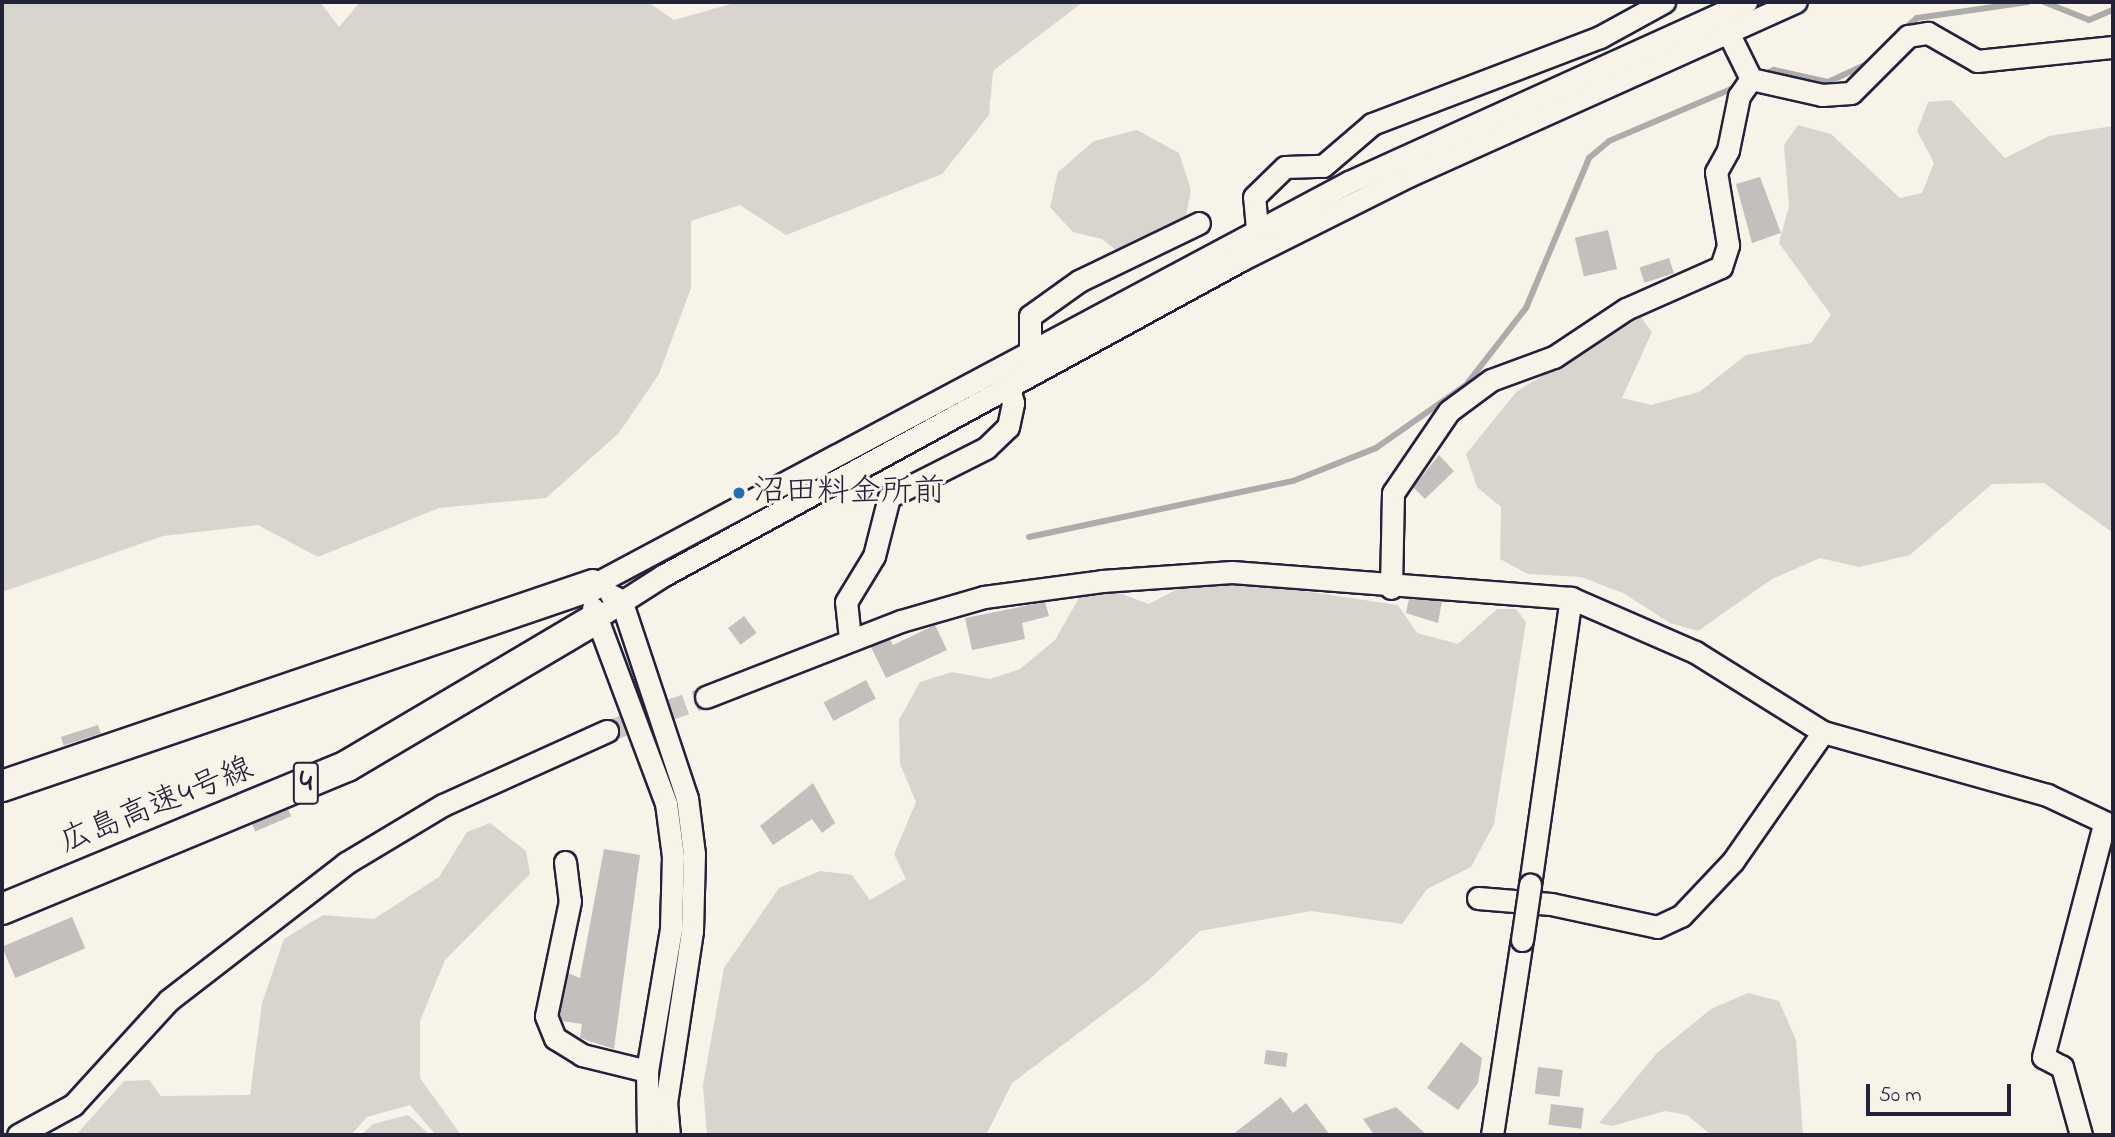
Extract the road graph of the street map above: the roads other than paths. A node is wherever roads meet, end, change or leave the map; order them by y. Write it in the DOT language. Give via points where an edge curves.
graph roads {
  1 [pos="1664,2"];
  2 [pos="1746,2"];
  3 [pos="1796,2"];
  4 [pos="1720,16"];
  5 [pos="2113,47"];
  6 [pos="1751,79"];
  7 [pos="1199,223"];
  8 [pos="1257,229"];
  9 [pos="1030,348"];
  10 [pos="1009,387"];
  11 [pos="593,585"];
  12 [pos="1391,588"];
  13 [pos="1571,598"];
  14 [pos="621,600"];
  15 [pos="592,621"];
  16 [pos="850,639"];
  17 [pos="706,697"];
  18 [pos="607,731"];
  19 [pos="1823,732"];
  20 [pos="2,786"];
  21 [pos="2109,825"];
  22 [pos="565,862"];
  23 [pos="1478,898"];
  24 [pos="2,909"];
  25 [pos="647,1071"];
  26 [pos="18,1135"];
  27 [pos="648,1135"];
  28 [pos="669,1135"];
  29 [pos="1492,1135"];
  30 [pos="2081,1135"];
  1 -- 8 [label="street" via="1600,37 1363,128 1323,166 1285,167 1254,197"];
  2 -- 4 [label="street"];
  3 -- 4 [label="street"];
  4 -- 6 [label="street"];
  4 -- 8 [label="street" via="1503,108"];
  4 -- 10 [label="street"];
  5 -- 6 [label="street" via="1976,61 1928,33 1908,36 1851,93 1822,95"];
  6 -- 12 [label="street" via="1739,96 1728,150 1716,172 1728,244 1721,267 1626,309 1554,357 1491,380 1449,411 1393,493"];
  7 -- 9 [label="street" via="1079,281 1030,316"];
  8 -- 9 [label="street"];
  9 -- 11 [label="street"];
  10 -- 14 [label="street"];
  10 -- 16 [label="street" via="1013,403 1007,427 986,447 889,497 874,556 846,602"];
  11 -- 14 [label="street"];
  11 -- 15 [label="street"];
  11 -- 20 [label="highway, 広島高速4号線"];
  12 -- 13 [label="street"];
  12 -- 16 [label="street" via="1232,572 1101,581 984,597"];
  13 -- 19 [label="street" via="1695,652"];
  13 -- 29 [label="street, bridge"];
  14 -- 15 [label="street"];
  14 -- 28 [label="street" via="687,798 694,854 692,930 666,1102"];
  15 -- 24 [label="highway, 広島高速4号線 / 4" via="347,766"];
  15 -- 25 [label="street" via="654,769 673,856 671,929"];
  16 -- 17 [label="street"];
  18 -- 26 [label="street" via="443,805 346,863 169,1000 73,1105"];
  19 -- 21 [label="street" via="2047,795"];
  19 -- 23 [label="street" via="1733,861 1681,916 1657,927 1551,904"];
  21 -- 30 [label="street" via="2043,1057 2063,1067"];
  22 -- 25 [label="street" via="568,923 546,1016 555,1038 582,1055"];
  25 -- 27 [label="street"];
}
